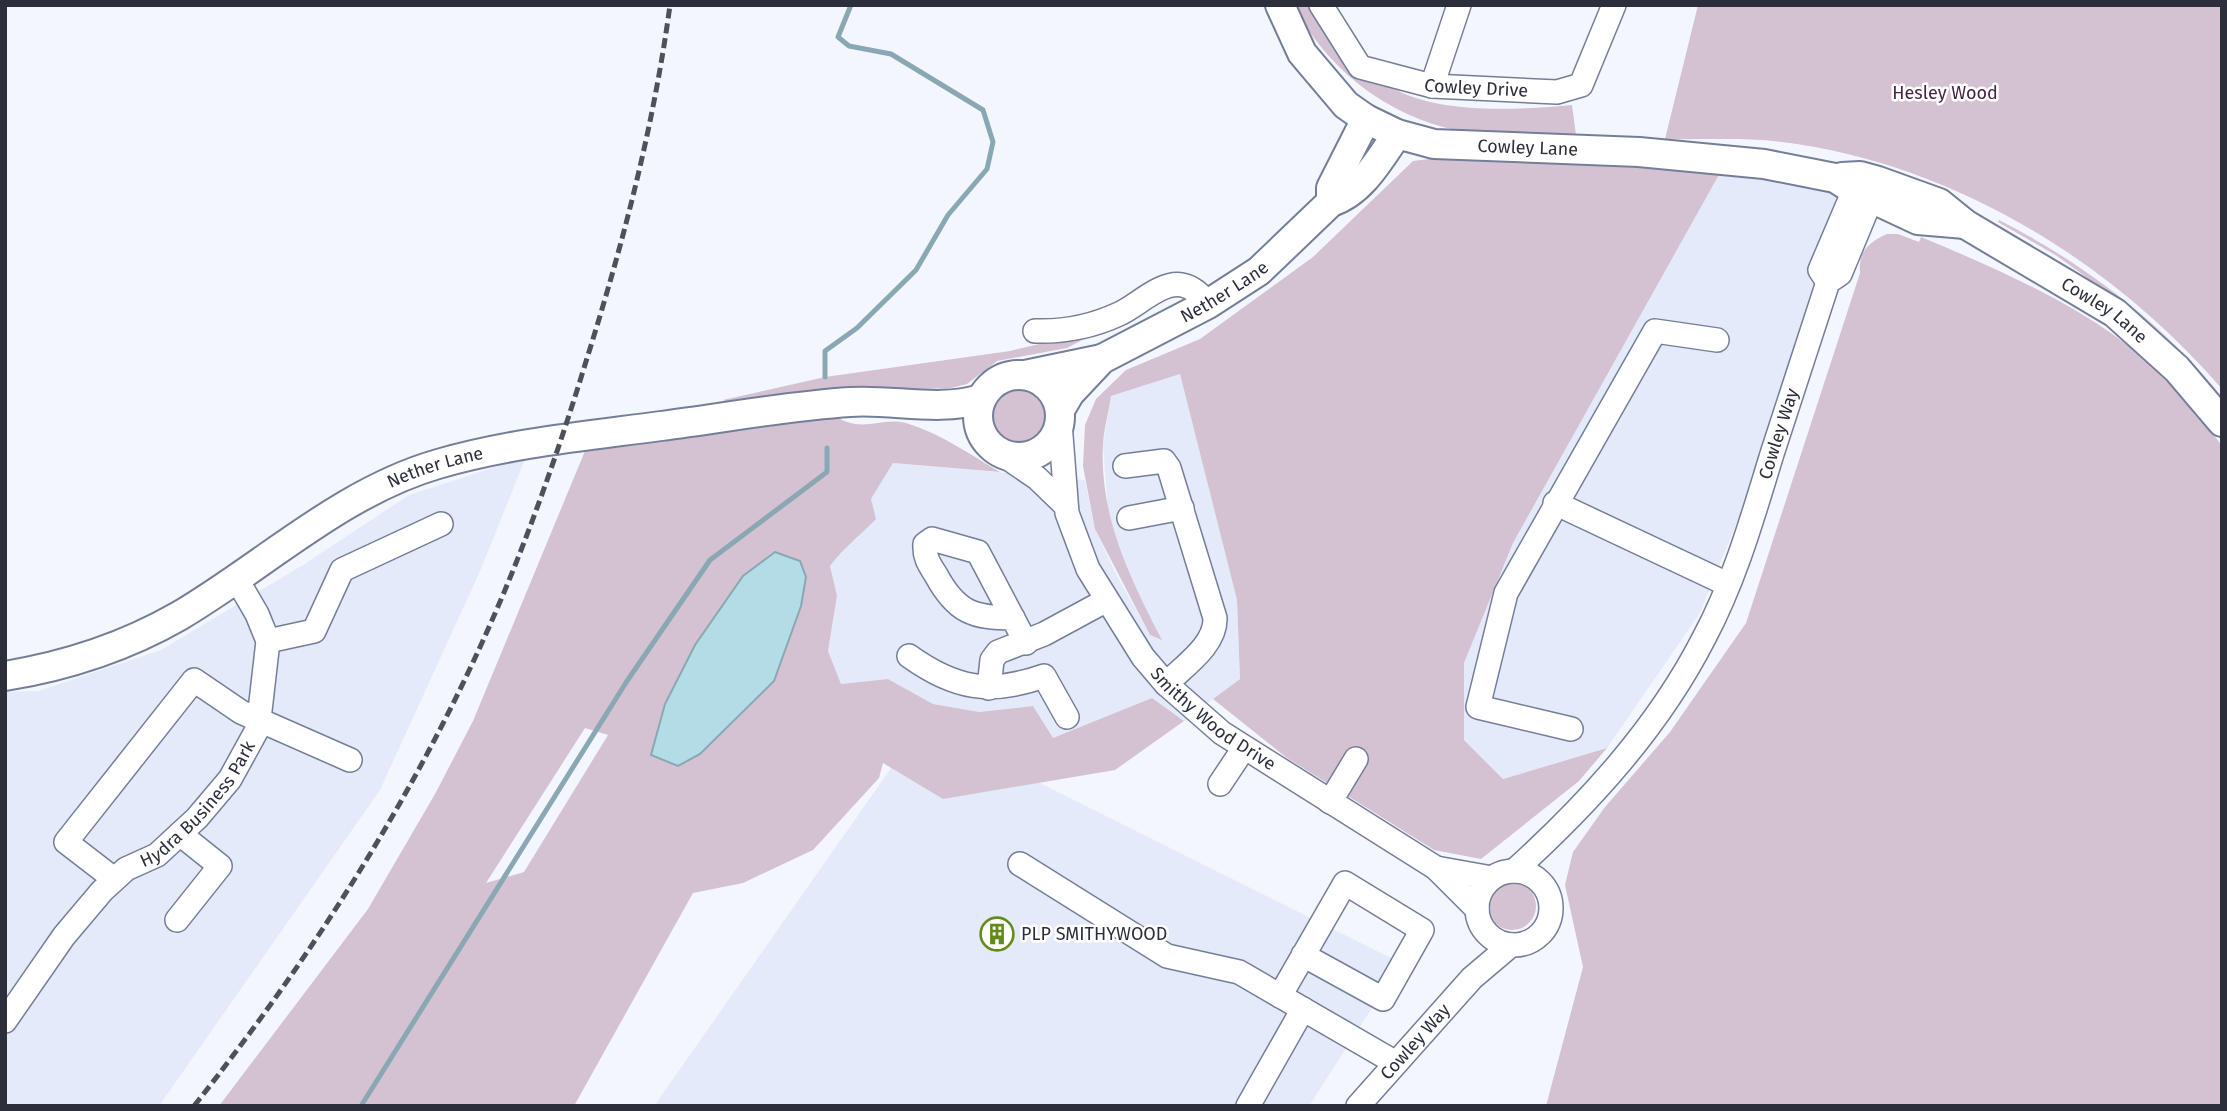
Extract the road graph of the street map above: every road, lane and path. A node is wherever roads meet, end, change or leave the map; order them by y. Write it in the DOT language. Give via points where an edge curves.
graph roads {
  1 [pos="1280,5"];
  2 [pos="1321,5"];
  3 [pos="1459,5"];
  4 [pos="1614,5"];
  5 [pos="1432,86"];
  6 [pos="1366,119"];
  7 [pos="1397,134"];
  8 [pos="1860,185"];
  9 [pos="1331,202"];
  10 [pos="1208,304"];
  11 [pos="1035,331"];
  12 [pos="1717,341"];
  13 [pos="1101,359"];
  14 [pos="1024,375"];
  15 [pos="981,399"];
  16 [pos="913,405"];
  17 [pos="1060,416"];
  18 [pos="2222,422"];
  19 [pos="993,448"];
  20 [pos="1125,466"];
  21 [pos="1064,503"];
  22 [pos="1555,503"];
  23 [pos="1182,508"];
  24 [pos="1129,518"];
  25 [pos="440,524"];
  26 [pos="236,578"];
  27 [pos="1727,584"];
  28 [pos="1105,600"];
  29 [pos="1013,618"];
  30 [pos="268,641"];
  31 [pos="1026,643"];
  32 [pos="909,656"];
  33 [pos="5,676"];
  34 [pos="1166,684"];
  35 [pos="989,688"];
  36 [pos="1067,717"];
  37 [pos="260,719"];
  38 [pos="1571,729"];
  39 [pos="1244,748"];
  40 [pos="350,760"];
  41 [pos="1356,760"];
  42 [pos="1220,784"];
  43 [pos="1330,802"];
  44 [pos="1557,832"];
  45 [pos="180,834"];
  46 [pos="1020,864"];
  47 [pos="1436,868"];
  48 [pos="1503,875"];
  49 [pos="108,885"];
  50 [pos="1542,885"];
  51 [pos="1477,909"];
  52 [pos="177,920"];
  53 [pos="1484,931"];
  54 [pos="1511,945"];
  55 [pos="1303,956"];
  56 [pos="1472,978"];
  57 [pos="1280,996"];
  58 [pos="1303,1009"];
  59 [pos="5,1021"];
  60 [pos="1396,1063"];
  61 [pos="1248,1106"];
  62 [pos="1359,1106"];
  1 -- 6 [label="main road, Cowley Lane" via="1314,69 1346,105"];
  2 -- 5 [label="street, Cowley Drive" via="1360,67"];
  3 -- 5 [label="street"];
  4 -- 5 [label="street, Cowley Drive" via="1581,85 1556,92"];
  6 -- 7 [label="main road, Cowley Lane"];
  6 -- 9 [label="main road" via="1331,188"];
  7 -- 8 [label="main road, Cowley Lane" via="1434,144 1715,159 1787,167"];
  7 -- 9 [label="main road, Nether Lane" via="1345,198"];
  8 -- 18 [label="main road, Cowley Lane" via="1918,220 1965,224 2115,313 2177,369"];
  8 -- 27 [label="street, Cowley Way" via="1840,274 1828,282"];
  9 -- 10 [label="main road, Nether Lane" via="1259,271"];
  10 -- 11 [label="street" via="1192,288 1172,285 1086,327"];
  10 -- 13 [label="main road, Nether Lane"];
  12 -- 22 [label="street" via="1656,331"];
  13 -- 14 [label="main road, Nether Lane"];
  13 -- 17 [label="main road, Nether Lane" via="1070,393"];
  14 -- 15 [label="main road" via="999,380"];
  14 -- 17 [label="main road" via="1048,387"];
  15 -- 16 [label="main road, Nether Lane"];
  15 -- 19 [label="main road" via="978,422"];
  16 -- 19 [label="main road, Nether Lane"];
  16 -- 26 [label="main road, Nether Lane" via="848,402 482,452 382,486"];
  17 -- 19 [label="main road" via="1056,435 1037,454 1024,457"];
  17 -- 21 [label="street, Smithy Wood Drive"];
  19 -- 21 [label="street, Smithy Wood Drive"];
  20 -- 23 [label="street" via="1164,461"];
  21 -- 28 [label="street, Smithy Wood Drive" via="1088,569"];
  22 -- 27 [label="street"];
  22 -- 38 [label="street" via="1506,593 1478,707"];
  23 -- 24 [label="street"];
  23 -- 34 [label="street" via="1215,629"];
  25 -- 30 [label="street" via="342,570 314,631"];
  26 -- 30 [label="street, Hydra Business Park"];
  26 -- 33 [label="main road, Nether Lane" via="178,616 124,643 77,662"];
  27 -- 44 [label="street, Cowley Way" via="1705,638 1672,691 1626,757"];
  28 -- 31 [label="street"];
  28 -- 34 [label="street, Smithy Wood Drive"];
  29 -- 31 [label="street"];
  30 -- 37 [label="street, Hydra Business Park"];
  31 -- 35 [label="street" via="998,652 992,660"];
  32 -- 35 [label="street" via="953,682"];
  34 -- 39 [label="street, Smithy Wood Drive"];
  35 -- 36 [label="street" via="1044,676"];
  37 -- 40 [label="street"];
  37 -- 45 [label="street, Hydra Business Park" via="230,779"];
  37 -- 49 [label="street" via="241,712 194,680 66,842"];
  39 -- 42 [label="street"];
  39 -- 43 [label="street, Smithy Wood Drive"];
  41 -- 43 [label="street"];
  43 -- 47 [label="street, Smithy Wood Drive"];
  44 -- 48 [label="street, Cowley Way"];
  44 -- 50 [label="street, Cowley Way"];
  45 -- 49 [label="street, Hydra Business Park" via="157,855 126,869"];
  45 -- 52 [label="street" via="220,866"];
  46 -- 57 [label="street" via="1167,956 1239,972"];
  47 -- 48 [label="street, Smithy Wood Drive"];
  47 -- 51 [label="street, Smithy Wood Drive"];
  48 -- 50 [label="street" via="1526,874"];
  48 -- 51 [label="street" via="1479,896"];
  49 -- 59 [label="street, Hydra Business Park" via="64,936"];
  50 -- 54 [label="street" via="1550,902 1549,920 1539,936"];
  51 -- 53 [label="street"];
  53 -- 54 [label="street"];
  53 -- 56 [label="street, Cowley Way"];
  54 -- 56 [label="street, Cowley Way"];
  55 -- 55 [label="street" via="1345,883 1422,930 1383,999"];
  55 -- 57 [label="street"];
  56 -- 60 [label="street, Cowley Way"];
  57 -- 58 [label="street"];
  58 -- 60 [label="street"];
  58 -- 61 [label="street"];
  60 -- 62 [label="street, Cowley Way"];
}
